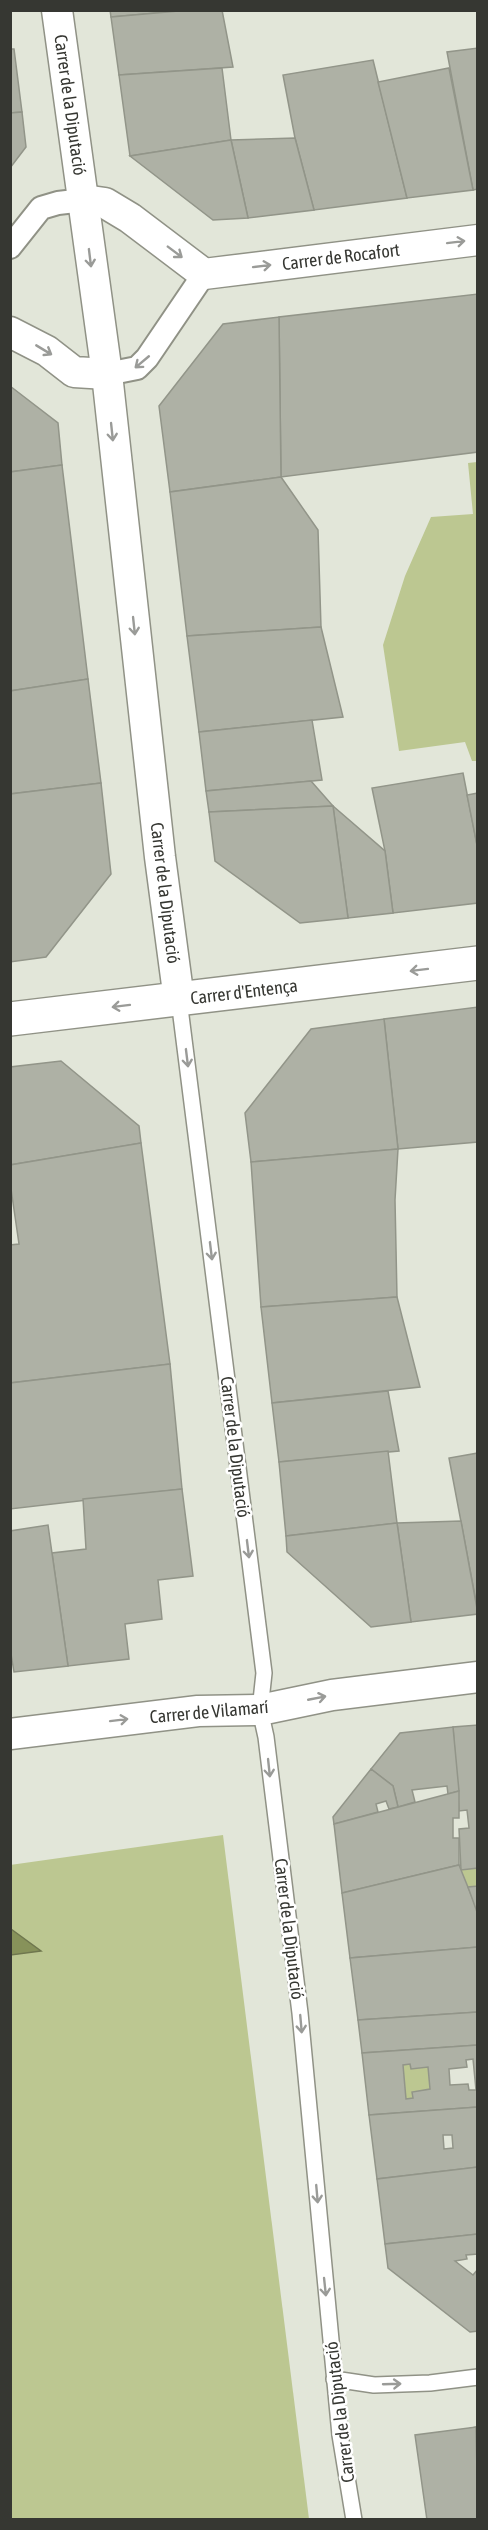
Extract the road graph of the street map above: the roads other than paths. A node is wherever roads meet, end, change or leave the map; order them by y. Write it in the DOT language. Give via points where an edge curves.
graph roads {
  1 [pos="57,10"];
  2 [pos="84,200"];
  3 [pos="16,239"];
  4 [pos="477,240"];
  5 [pos="204,274"];
  6 [pos="10,332"];
  7 [pos="107,374"];
  8 [pos="477,963"];
  9 [pos="179,1000"];
  10 [pos="10,1019"];
  11 [pos="477,1677"];
  12 [pos="260,1710"];
  13 [pos="10,1734"];
  14 [pos="477,2377"];
  15 [pos="334,2379"];
  16 [pos="354,2520"];
  1 -- 2 [label="street, Carrer de la Diputació"];
  2 -- 3 [label="street, Carrer de la Diputació" via="41,208"];
  2 -- 5 [label="street, Carrer de la Diputació, one-way" via="105,203"];
  2 -- 7 [label="street, Carrer de la Diputació, one-way"];
  5 -- 4 [label="street, Carrer de Rocafort, one-way"];
  5 -- 7 [label="street, one-way" via="147,358 137,368"];
  6 -- 7 [label="street, one-way" via="48,351 74,372"];
  7 -- 9 [label="street, Carrer de la Diputació, one-way"];
  8 -- 9 [label="main road, Carrer d'Entença, one-way"];
  9 -- 10 [label="main road, Carrer d'Entença, one-way"];
  9 -- 12 [label="lane, Carrer de la Diputació, one-way" via="264,1673"];
  12 -- 11 [label="street, Carrer de Vilamarí, one-way" via="332,1695"];
  13 -- 12 [label="street, Carrer de Vilamarí, one-way" via="198,1711"];
  12 -- 15 [label="lane, Carrer de la Diputació, one-way" via="300,2013"];
  15 -- 14 [label="lane, one-way" via="374,2385"];
  15 -- 16 [label="lane, Carrer de la Diputació"];
}
